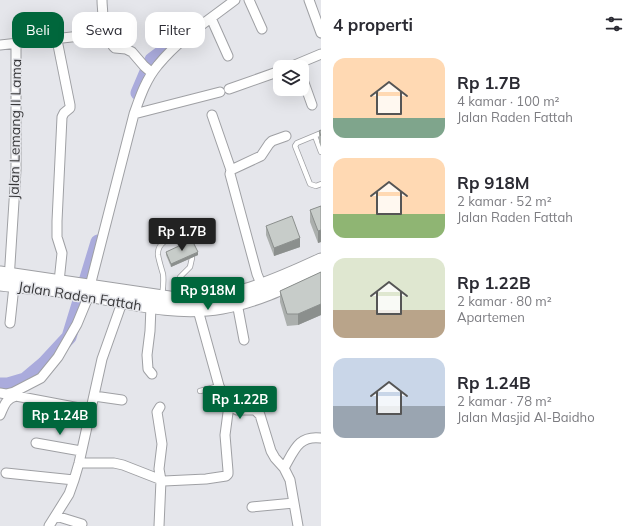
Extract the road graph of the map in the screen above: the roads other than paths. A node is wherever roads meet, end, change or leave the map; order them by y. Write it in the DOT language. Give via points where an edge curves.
graph roads {
  1 [pos="102,0"];
  2 [pos="235,0"];
  3 [pos="248,0"];
  4 [pos="309,0"];
  5 [pos="102,12"];
  6 [pos="318,16"];
  7 [pos="211,18"];
  8 [pos="262,29"];
  9 [pos="321,33"];
  10 [pos="12,44"];
  11 [pos="0,45"];
  12 [pos="16,48"];
  13 [pos="59,48"];
  14 [pos="114,48"];
  15 [pos="321,54"];
  16 [pos="228,56"];
  17 [pos="308,60"];
  18 [pos="149,70"];
  19 [pos="273,73"];
  20 [pos="309,96"];
  21 [pos="312,105"];
  22 [pos="134,114"];
  23 [pos="212,115"];
  24 [pos="321,133"];
  25 [pos="286,136"];
  26 [pos="315,136"];
  27 [pos="321,152"];
  28 [pos="231,170"];
  29 [pos="321,184"];
  30 [pos="187,245"];
  31 [pos="192,258"];
  32 [pos="321,260"];
  33 [pos="321,270"];
  34 [pos="7,280"];
  35 [pos="59,282"];
  36 [pos="72,288"];
  37 [pos="88,290"];
  38 [pos="264,290"];
  39 [pos="124,297"];
  40 [pos="237,303"];
  41 [pos="158,304"];
  42 [pos="175,304"];
  43 [pos="198,310"];
  44 [pos="10,323"];
  45 [pos="244,340"];
  46 [pos="152,374"];
  47 [pos="219,386"];
  48 [pos="200,391"];
  49 [pos="0,393"];
  50 [pos="94,396"];
  51 [pos="122,400"];
  52 [pos="229,405"];
  53 [pos="160,407"];
  54 [pos="90,410"];
  55 [pos="0,415"];
  56 [pos="321,438"];
  57 [pos="36,443"];
  58 [pos="81,451"];
  59 [pos="79,463"];
  60 [pos="284,468"];
  61 [pos="6,473"];
  62 [pos="74,480"];
  63 [pos="161,480"];
  64 [pos="294,503"];
  65 [pos="252,507"];
  66 [pos="56,516"];
  67 [pos="82,524"];
  68 [pos="49,526"];
  69 [pos="159,526"];
  70 [pos="298,526"];
  1 -- 5 [label="street"];
  2 -- 7 [label="street"];
  3 -- 8 [label="street"];
  4 -- 6 [label="street"];
  6 -- 9 [label="street"];
  7 -- 16 [label="street"];
  7 -- 18 [label="street"];
  10 -- 11 [label="street"];
  12 -- 34 [label="street, Jalan Lemang II Lama" via="16,170"];
  13 -- 35 [label="street" via="70,105 62,118 57,221 57,237 62,253"];
  14 -- 18 [label="street" via="132,52"];
  15 -- 17 [label="street"];
  18 -- 22 [label="street"];
  19 -- 22 [label="street" via="225,90"];
  20 -- 21 [label="street"];
  22 -- 37 [label="street"];
  23 -- 28 [label="street"];
  24 -- 26 [label="lane"];
  25 -- 28 [label="street" via="272,141 261,156"];
  26 -- 27 [label="lane"];
  26 -- 29 [label="lane" via="297,144 295,148 310,184"];
  28 -- 38 [label="street" via="257,274"];
  30 -- 41 [label="lane" via="180,237 175,237 168,239 158,253 163,274"];
  31 -- 42 [label="lane" via="190,267 180,277"];
  32 -- 38 [label="main road, Jalan Raden Fattah"];
  33 -- 38 [label="main road, Jalan Raden Fattah"];
  34 -- 35 [label="main road, Jalan Raden Fattah"];
  34 -- 36 [label="main road, Jalan Raden Fattah"];
  34 -- 44 [label="street, Jalan Lemang II Lama"];
  35 -- 36 [label="main road, Jalan Raden Fattah"];
  36 -- 37 [label="main road, Jalan Raden Fattah"];
  37 -- 39 [label="main road, Jalan Raden Fattah"];
  37 -- 49 [label="street" via="77,324 58,357 42,378 14,392"];
  38 -- 40 [label="main road, Jalan Raden Fattah"];
  38 -- 42 [label="main road, Jalan Raden Fattah"];
  39 -- 41 [label="main road, Jalan Raden Fattah"];
  39 -- 50 [label="street" via="102,359"];
  40 -- 43 [label="main road, Jalan Raden Fattah"];
  40 -- 45 [label="street"];
  41 -- 42 [label="main road, Jalan Raden Fattah"];
  41 -- 46 [label="street" via="147,355 148,369"];
  42 -- 43 [label="main road, Jalan Raden Fattah"];
  43 -- 47 [label="street"];
  47 -- 48 [label="lane"];
  47 -- 52 [label="street"];
  50 -- 51 [label="street"];
  50 -- 54 [label="street"];
  52 -- 60 [label="street" via="237,410 255,410 260,415 271,451"];
  52 -- 63 [label="street" via="225,435 228,474 206,479"];
  53 -- 63 [label="street" via="157,412 162,444"];
  54 -- 55 [label="street" via="16,396 6,402"];
  54 -- 58 [label="street"];
  56 -- 60 [label="street" via="308,438 299,442"];
  57 -- 58 [label="street"];
  58 -- 59 [label="street"];
  59 -- 62 [label="street"];
  59 -- 63 [label="street" via="124,465"];
  60 -- 64 [label="street" via="290,480"];
  61 -- 62 [label="street"];
  62 -- 66 [label="street"];
  63 -- 69 [label="street"];
  64 -- 65 [label="street"];
  64 -- 70 [label="street"];
  66 -- 67 [label="street"];
  66 -- 68 [label="street"];
}
